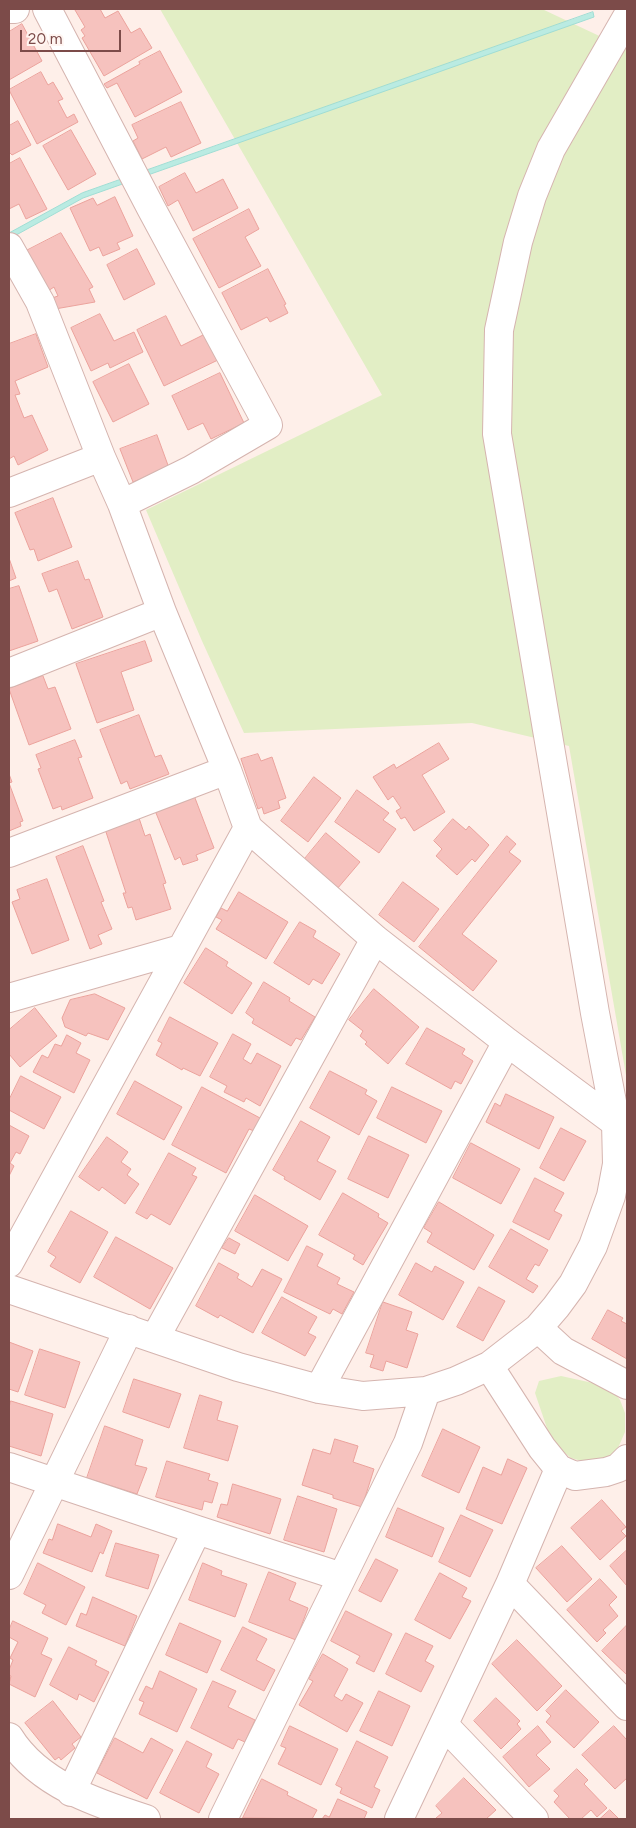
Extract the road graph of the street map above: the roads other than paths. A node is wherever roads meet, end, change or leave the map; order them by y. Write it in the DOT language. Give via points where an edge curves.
graph roads {
  1 [pos="9,9"];
  2 [pos="15,9"];
  3 [pos="47,9"];
  4 [pos="627,17"];
  5 [pos="9,247"];
  6 [pos="101,457"];
  7 [pos="9,493"];
  8 [pos="122,504"];
  9 [pos="162,612"];
  10 [pos="9,673"];
  11 [pos="227,770"];
  12 [pos="248,828"];
  13 [pos="9,853"];
  14 [pos="375,939"];
  15 [pos="181,949"];
  16 [pos="9,998"];
  17 [pos="507,1042"];
  18 [pos="616,1123"];
  19 [pos="9,1263"];
  20 [pos="9,1289"];
  21 [pos="538,1328"];
  22 [pos="129,1329"];
  23 [pos="155,1338"];
  24 [pos="489,1366"];
  25 [pos="627,1385"];
  26 [pos="319,1389"];
  27 [pos="426,1391"];
  28 [pos="9,1467"];
  29 [pos="624,1468"];
  30 [pos="560,1469"];
  31 [pos="55,1482"];
  32 [pos="197,1530"];
  33 [pos="9,1575"];
  34 [pos="342,1577"];
  35 [pos="510,1584"];
  36 [pos="627,1706"];
  37 [pos="444,1725"];
  38 [pos="9,1737"];
  39 [pos="72,1792"];
  40 [pos="146,1819"];
  41 [pos="223,1819"];
  42 [pos="400,1819"];
  43 [pos="534,1819"];
  1 -- 2 [label="street"];
  3 -- 8 [label="street" via="268,425 191,470"];
  4 -- 18 [label="street" via="551,149 532,196 506,289 499,330 498,384 498,434"];
  5 -- 6 [label="street" via="40,302"];
  6 -- 7 [label="street"];
  6 -- 8 [label="street"];
  8 -- 9 [label="street"];
  9 -- 10 [label="street"];
  9 -- 11 [label="street"];
  11 -- 12 [label="street"];
  11 -- 13 [label="street"];
  12 -- 14 [label="street"];
  12 -- 15 [label="street"];
  14 -- 17 [label="street"];
  14 -- 23 [label="street"];
  15 -- 16 [label="street"];
  15 -- 19 [label="street"];
  17 -- 18 [label="street"];
  17 -- 26 [label="street"];
  18 -- 21 [label="street" via="617,1164 600,1230 573,1284"];
  20 -- 22 [label="street"];
  21 -- 24 [label="street"];
  21 -- 25 [label="street" via="563,1351"];
  22 -- 23 [label="street"];
  22 -- 31 [label="street"];
  23 -- 26 [label="street" via="238,1367"];
  24 -- 27 [label="street" via="456,1382"];
  24 -- 30 [label="street" via="542,1448"];
  26 -- 27 [label="street" via="363,1396"];
  27 -- 34 [label="street" via="408,1443"];
  28 -- 31 [label="street"];
  29 -- 30 [label="street" via="574,1476"];
  30 -- 35 [label="street"];
  31 -- 32 [label="street"];
  31 -- 33 [label="street"];
  32 -- 34 [label="street"];
  32 -- 39 [label="street"];
  34 -- 41 [label="street"];
  35 -- 36 [label="street"];
  35 -- 37 [label="street"];
  37 -- 42 [label="street"];
  37 -- 43 [label="street"];
  38 -- 39 [label="street" via="36,1768"];
  39 -- 40 [label="street"];
}
